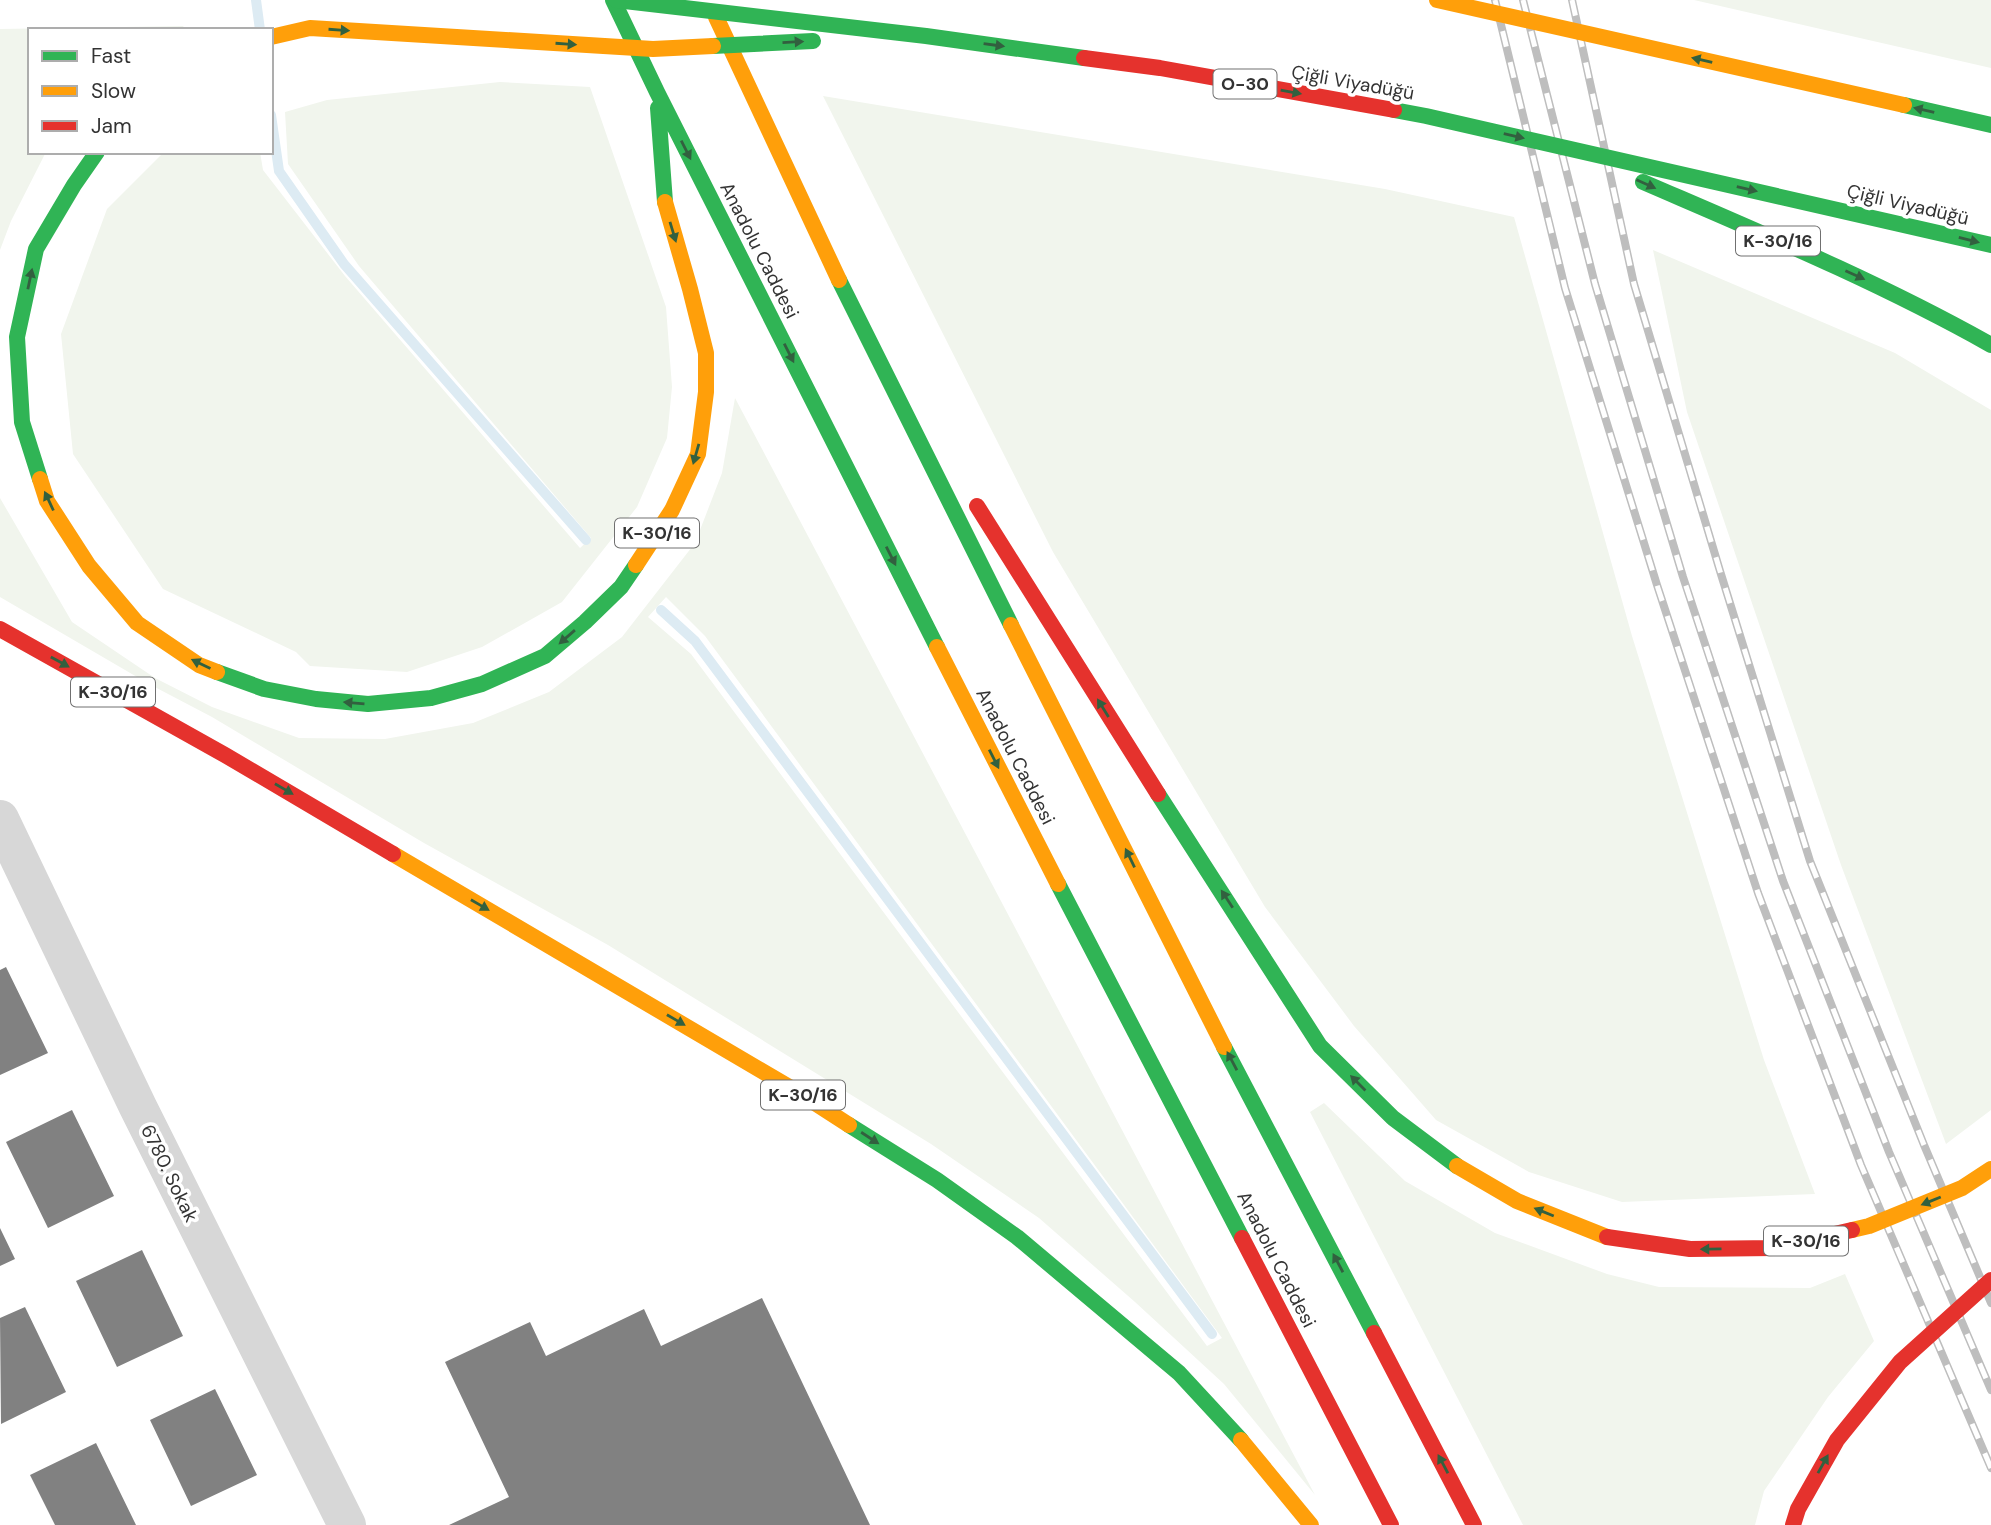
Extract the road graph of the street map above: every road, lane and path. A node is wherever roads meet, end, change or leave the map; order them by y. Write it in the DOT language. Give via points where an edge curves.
graph roads {
  1 [pos="615,0"];
  2 [pos="708,0"];
  3 [pos="1437,0"];
  4 [pos="926,36"];
  5 [pos="273,37"];
  6 [pos="657,92"];
  7 [pos="1991,125"];
  8 [pos="1561,147"];
  9 [pos="96,154"];
  10 [pos="1991,245"];
  11 [pos="849,301"];
  12 [pos="1991,345"];
  13 [pos="937,442"];
  14 [pos="966,488"];
  15 [pos="0,629"];
  16 [pos="0,819"];
  17 [pos="1991,1169"];
  18 [pos="1991,1280"];
  19 [pos="347,1525"];
  20 [pos="1311,1525"];
  21 [pos="1391,1525"];
  22 [pos="1474,1525"];
  23 [pos="1793,1525"];
  1 -- 4 [label="highway, Çiğli Viyadüğü / O-30, bridge"];
  1 -- 6 [label="highway, Anadolu Caddesi"];
  2 -- 11 [label="highway"];
  7 -- 3 [label="highway, one-way, bridge"];
  5 -- 4 [label="highway, one-way, bridge" via="310,28 653,49"];
  4 -- 8 [label="highway, Çiğli Viyadüğü / O-30, one-way, bridge" via="1160,68 1426,116"];
  6 -- 9 [label="highway, K-30/16, one-way" via="663,197 706,353 698,454 673,510 621,587 585,622 545,656 482,684 431,698 368,704 316,699 264,689 199,665 137,624 89,566 47,501 22,422 18,337 36,249"];
  6 -- 21 [label="highway, Anadolu Caddesi, one-way" via="1043,856"];
  8 -- 10 [label="highway, Çiğli Viyadüğü / O-30, one-way, bridge"];
  8 -- 12 [label="highway, K-30/16, one-way, bridge" via="1878,285"];
  11 -- 13 [label="highway"];
  22 -- 11 [label="highway, one-way" via="1205,1010"];
  17 -- 14 [label="highway, K-30/16, one-way, bridge" via="1962,1188 1869,1226 1773,1248 1690,1249 1607,1237 1517,1201 1455,1165 1393,1118 1320,1046"];
  15 -- 20 [label="highway, K-30/16, one-way" via="225,755 801,1094 937,1180 1017,1237 1179,1373"];
  16 -- 19 [label="street, 6780. Sokak"];
  23 -- 18 [label="highway, one-way, bridge" via="1837,1440 1899,1363"];
}
